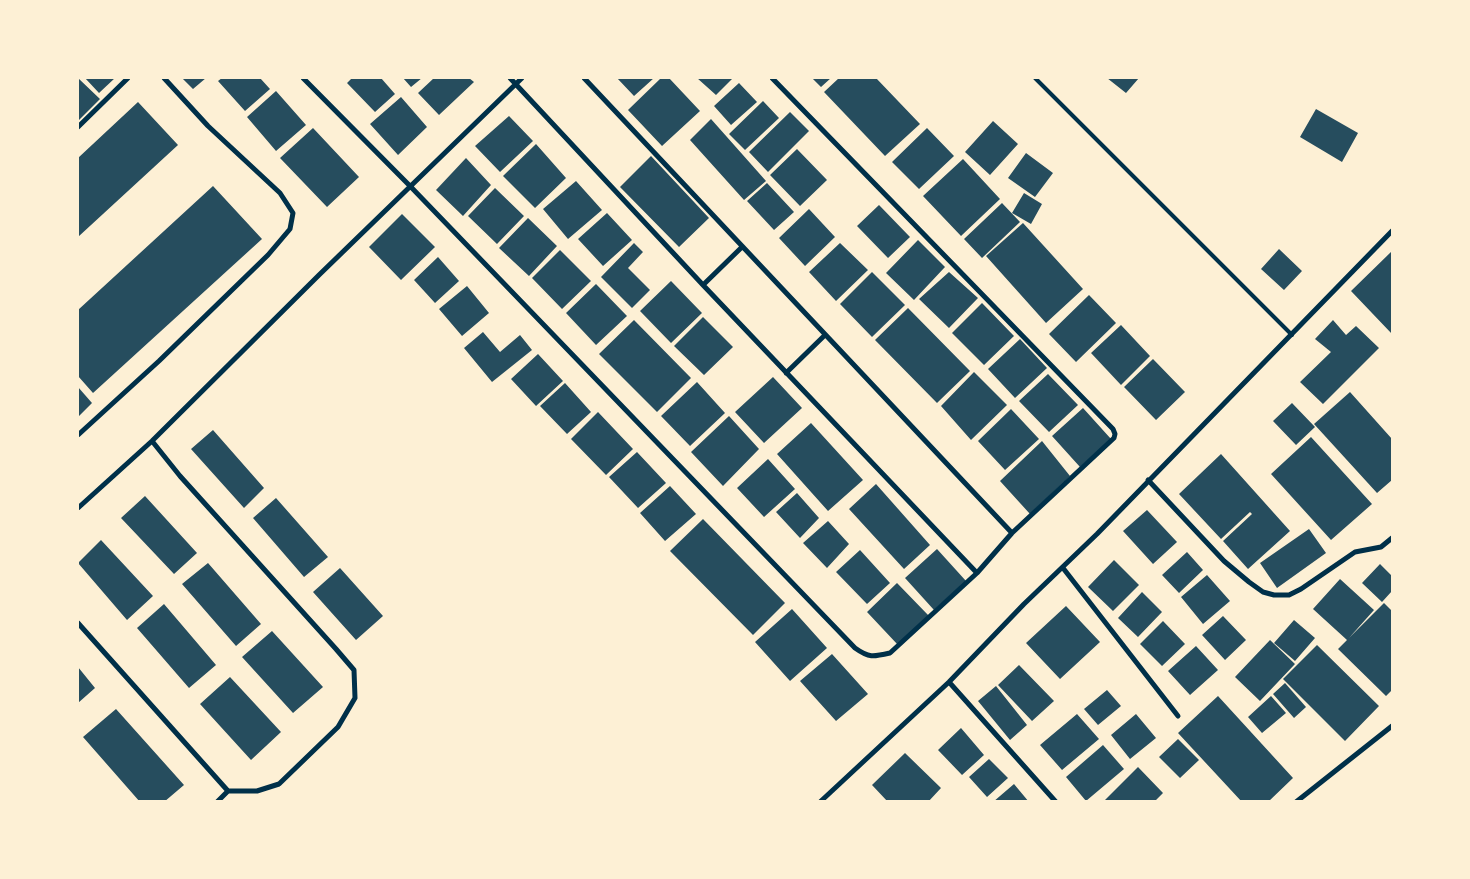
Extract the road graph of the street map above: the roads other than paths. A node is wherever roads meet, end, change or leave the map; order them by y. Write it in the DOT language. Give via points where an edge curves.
graph roads {
  1 [pos="128,78"];
  2 [pos="164,78"];
  3 [pos="303,78"];
  4 [pos="510,78"];
  5 [pos="522,78"];
  6 [pos="584,78"];
  7 [pos="772,78"];
  8 [pos="1035,78"];
  9 [pos="516,84"];
  10 [pos="78,127"];
  11 [pos="410,186"];
  12 [pos="1392,231"];
  13 [pos="742,247"];
  14 [pos="702,285"];
  15 [pos="825,335"];
  16 [pos="1292,335"];
  17 [pos="786,373"];
  18 [pos="78,435"];
  19 [pos="152,441"];
  20 [pos="1148,480"];
  21 [pos="78,508"];
  22 [pos="1012,533"];
  23 [pos="1392,538"];
  24 [pos="1063,568"];
  25 [pos="977,573"];
  26 [pos="78,623"];
  27 [pos="949,682"];
  28 [pos="1178,716"];
  29 [pos="1392,726"];
  30 [pos="228,792"];
  31 [pos="217,802"];
  32 [pos="820,802"];
  33 [pos="1056,802"];
  34 [pos="1296,802"];
  1 -- 10 [label="street"];
  2 -- 18 [label="street" via="208,126 280,193 293,213 290,229 218,304"];
  3 -- 11 [label="street"];
  4 -- 9 [label="street"];
  5 -- 9 [label="street"];
  6 -- 13 [label="street"];
  7 -- 22 [label="street" via="1113,429 1114,438"];
  8 -- 16 [label="lane"];
  9 -- 11 [label="street"];
  9 -- 14 [label="street"];
  11 -- 19 [label="street"];
  11 -- 25 [label="street" via="854,648 866,656 890,653"];
  12 -- 16 [label="street"];
  13 -- 14 [label="street"];
  13 -- 15 [label="street"];
  14 -- 17 [label="street"];
  15 -- 17 [label="street"];
  15 -- 22 [label="street"];
  16 -- 20 [label="street"];
  17 -- 25 [label="street"];
  19 -- 21 [label="street"];
  19 -- 30 [label="street" via="354,670 355,698 338,727 279,784 257,791"];
  20 -- 23 [label="street" via="1224,561 1263,592 1274,595 1289,595 1355,552 1381,547"];
  20 -- 24 [label="street"];
  22 -- 25 [label="street"];
  24 -- 27 [label="street"];
  24 -- 28 [label="street"];
  26 -- 30 [label="street"];
  27 -- 32 [label="street"];
  27 -- 33 [label="street"];
  29 -- 34 [label="street"];
  30 -- 31 [label="street"];
}
